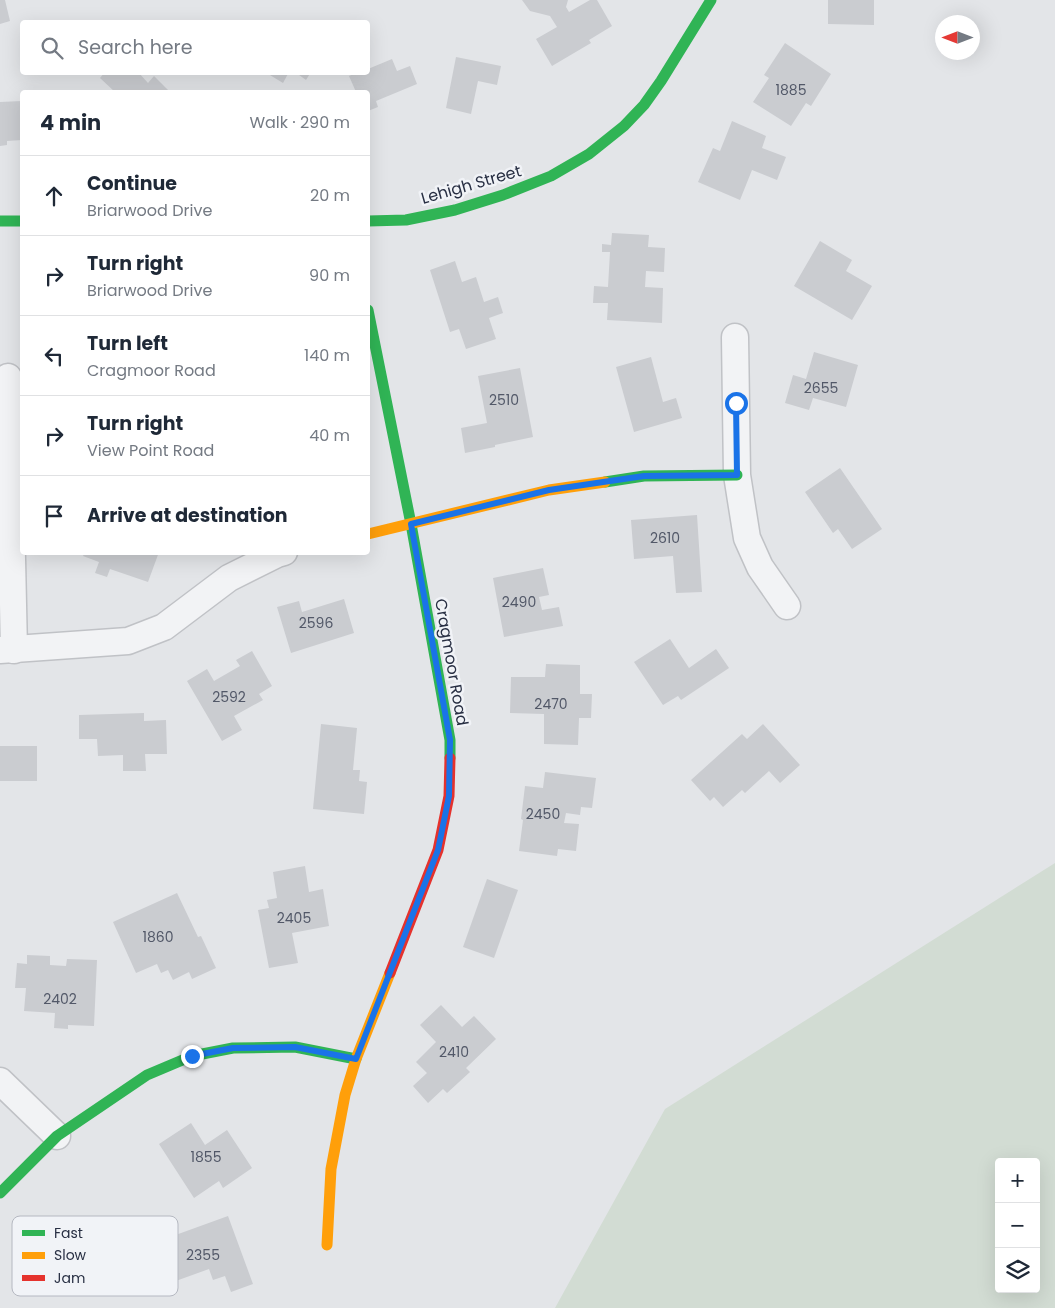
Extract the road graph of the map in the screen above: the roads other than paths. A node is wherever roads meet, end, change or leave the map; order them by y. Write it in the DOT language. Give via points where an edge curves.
graph roads {
  1 [pos="711,0"];
  2 [pos="0,221"];
  3 [pos="20,221"];
  4 [pos="370,221"];
  5 [pos="370,320"];
  6 [pos="735,337"];
  7 [pos="8,377"];
  8 [pos="737,475"];
  9 [pos="411,524"];
  10 [pos="370,534"];
  11 [pos="275,555"];
  12 [pos="787,606"];
  13 [pos="7,650"];
  14 [pos="356,1059"];
  15 [pos="0,1081"];
  16 [pos="57,1136"];
  17 [pos="0,1193"];
  18 [pos="327,1245"];
  1 -- 4 [label="street, Lehigh Street" via="644,105 589,154 551,176 455,210 406,220"];
  2 -- 3 [label="street"];
  5 -- 9 [label="street, Cragmoor Road"];
  6 -- 8 [label="street"];
  7 -- 13 [label="street"];
  8 -- 9 [label="street" via="644,476 568,487"];
  8 -- 12 [label="street" via="746,538 760,567"];
  9 -- 10 [label="street"];
  9 -- 14 [label="street, Cragmoor Road" via="450,740 449,796 438,850"];
  11 -- 13 [label="street" via="230,578 164,627 128,641"];
  14 -- 16 [label="street" via="295,1047 233,1048 192,1056 147,1075"];
  14 -- 18 [label="street, Cragmoor Road" via="345,1095 331,1169"];
  15 -- 16 [label="street"];
  16 -- 17 [label="street"];
}
